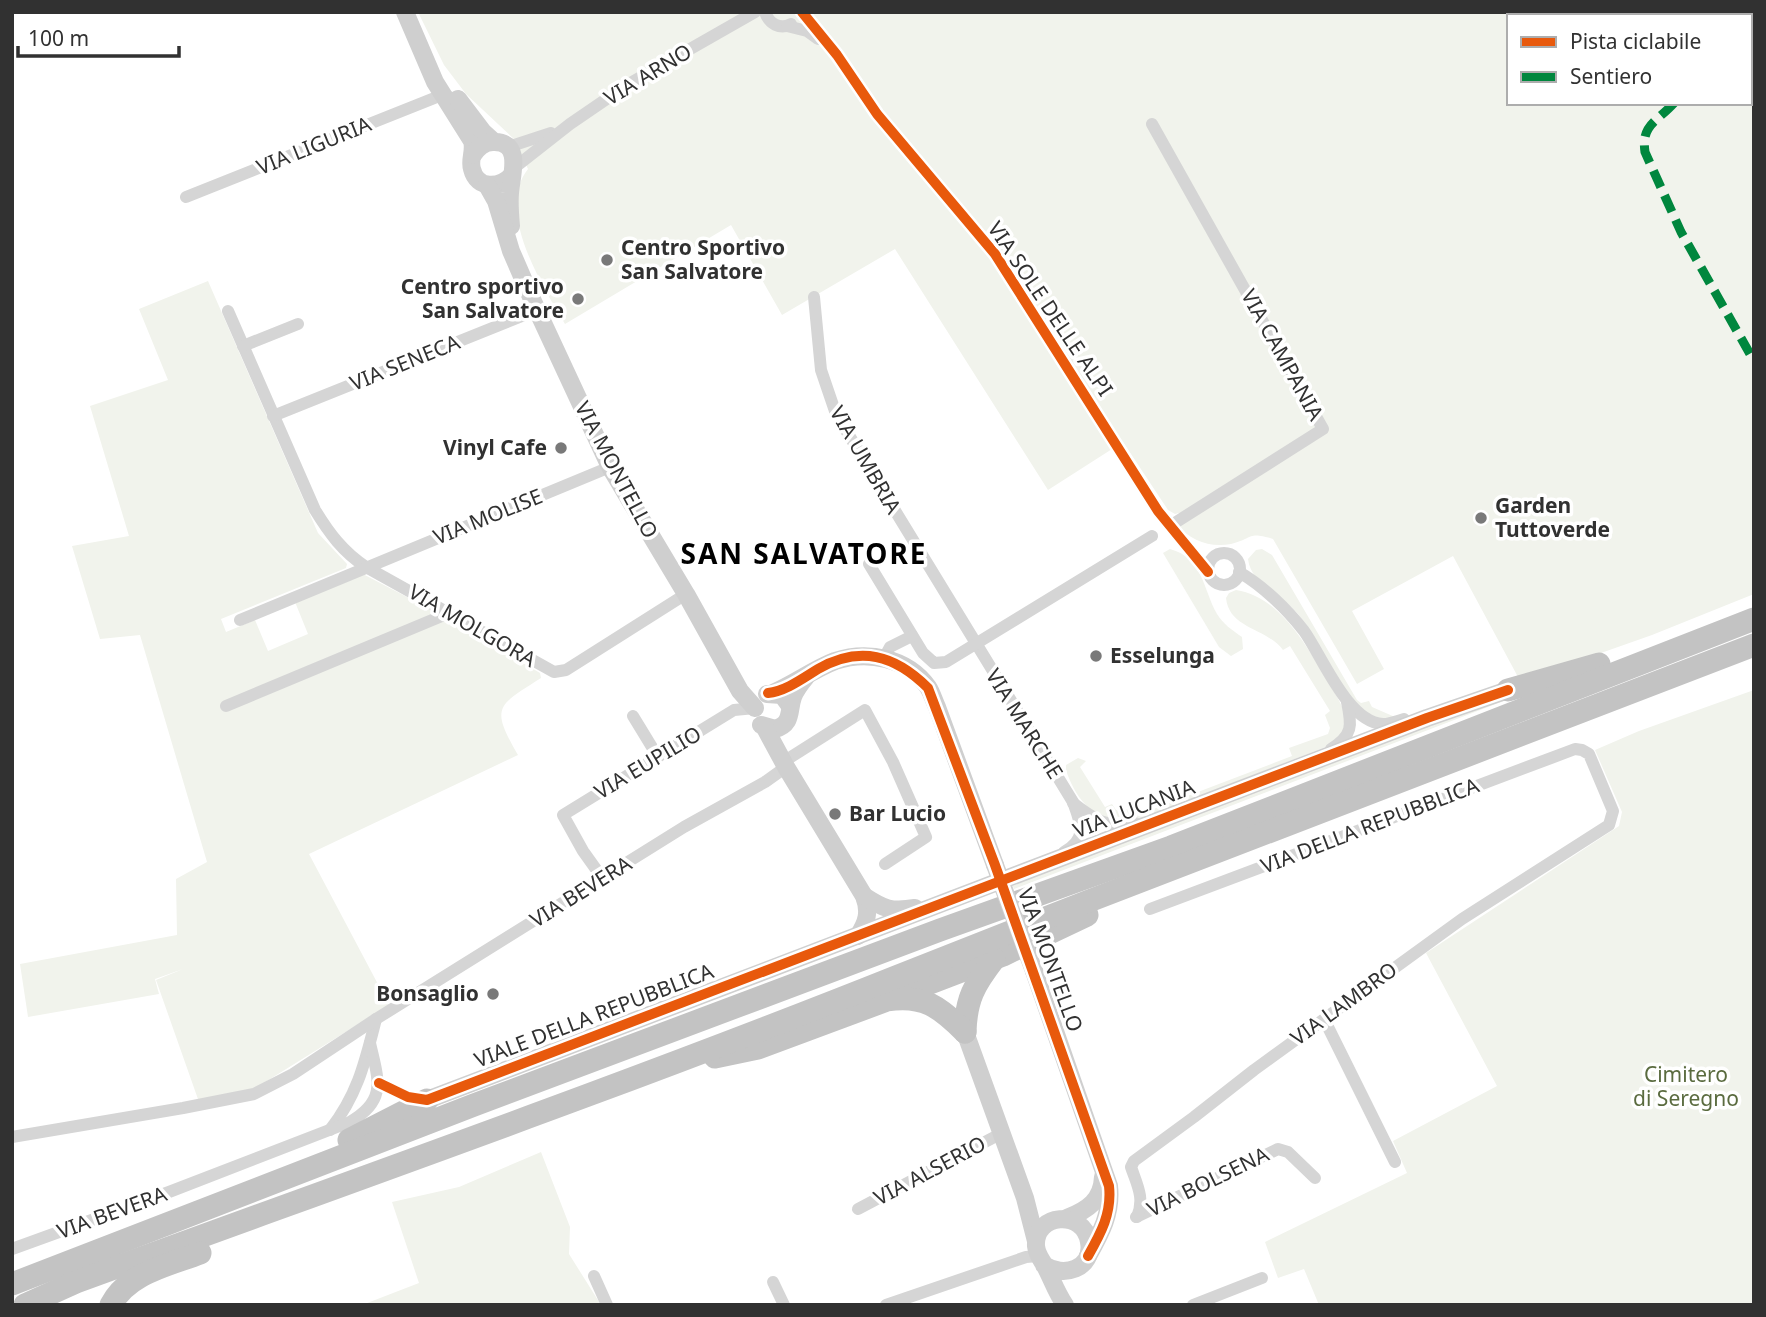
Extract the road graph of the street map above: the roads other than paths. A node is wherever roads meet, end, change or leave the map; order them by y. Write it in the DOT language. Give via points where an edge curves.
graph roads {
  1 [pos="405,12"];
  2 [pos="755,12"];
  3 [pos="765,12"];
  4 [pos="800,12"];
  5 [pos="781,26"];
  6 [pos="728,29"];
  7 [pos="419,44"];
  8 [pos="837,55"];
  9 [pos="442,95"];
  10 [pos="570,124"];
  11 [pos="1152,124"];
  12 [pos="495,140"];
  13 [pos="473,155"];
  14 [pos="513,172"];
  15 [pos="487,185"];
  16 [pos="186,197"];
  17 [pos="512,251"];
  18 [pos="814,297"];
  19 [pos="537,310"];
  20 [pos="228,311"];
  21 [pos="298,324"];
  22 [pos="243,346"];
  23 [pos="273,416"];
  24 [pos="610,467"];
  25 [pos="1170,526"];
  26 [pos="1152,536"];
  27 [pos="1223,553"];
  28 [pos="869,564"];
  29 [pos="366,567"];
  30 [pos="1208,572"];
  31 [pos="1235,577"];
  32 [pos="686,594"];
  33 [pos="1754,610"];
  34 [pos="449,612"];
  35 [pos="1754,619"];
  36 [pos="240,620"];
  37 [pos="912,636"];
  38 [pos="975,645"];
  39 [pos="1754,645"];
  40 [pos="884,658"];
  41 [pos="806,677"];
  42 [pos="738,686"];
  43 [pos="1508,690"];
  44 [pos="770,693"];
  45 [pos="1346,699"];
  46 [pos="226,706"];
  47 [pos="790,706"];
  48 [pos="755,708"];
  49 [pos="734,710"];
  50 [pos="633,716"];
  51 [pos="774,727"];
  52 [pos="658,757"];
  53 [pos="783,761"];
  54 [pos="1214,799"];
  55 [pos="1073,802"];
  56 [pos="1609,825"];
  57 [pos="885,864"];
  58 [pos="1024,872"];
  59 [pos="1150,876"];
  60 [pos="604,878"];
  61 [pos="979,890"];
  62 [pos="864,896"];
  63 [pos="1150,909"];
  64 [pos="858,936"];
  65 [pos="994,959"];
  66 [pos="775,968"];
  67 [pos="887,1000"];
  68 [pos="376,1019"];
  69 [pos="1324,1019"];
  70 [pos="965,1032"];
  71 [pos="370,1043"];
  72 [pos="684,1058"];
  73 [pos="379,1083"];
  74 [pos="356,1089"];
  75 [pos="428,1100"];
  76 [pos="329,1130"];
  77 [pos="1002,1133"];
  78 [pos="12,1137"];
  79 [pos="1395,1162"];
  80 [pos="1104,1170"];
  81 [pos="1315,1178"];
  82 [pos="257,1190"];
  83 [pos="1025,1198"];
  84 [pos="858,1209"];
  85 [pos="257,1216"];
  86 [pos="1135,1218"];
  87 [pos="1061,1219"];
  88 [pos="12,1249"];
  89 [pos="1036,1253"];
  90 [pos="1083,1262"];
  91 [pos="594,1276"];
  92 [pos="1262,1278"];
  93 [pos="773,1282"];
  94 [pos="12,1284"];
  95 [pos="24,1305"];
  96 [pos="111,1305"];
  97 [pos="607,1305"];
  98 [pos="784,1305"];
  99 [pos="886,1305"];
  100 [pos="1067,1305"];
  101 [pos="1193,1305"];
  1 -- 7 [label="street"];
  2 -- 6 [label="street, VIA ARNO"];
  3 -- 5 [label="street" via="767,19"];
  4 -- 5 [label="street" via="796,20"];
  4 -- 8 [label="street"];
  5 -- 6 [label="street, VIA ARNO" via="758,23"];
  5 -- 8 [label="street" via="807,31"];
  6 -- 10 [label="street, VIA ARNO" via="627,85"];
  7 -- 9 [label="street"];
  7 -- 12 [label="street"];
  8 -- 25 [label="street, VIA SOLE DELLE ALPI" via="877,114 995,254"];
  9 -- 12 [label="street"];
  9 -- 13 [label="street" via="472,141"];
  9 -- 16 [label="street, VIA LIGURIA"];
  10 -- 12 [label="street, VIA ARNO" via="534,140"];
  10 -- 14 [label="street, VIA ARNO"];
  11 -- 25 [label="street, VIA CAMPANIA" via="1323,429"];
  12 -- 13 [label="street"];
  12 -- 14 [label="street" via="512,153"];
  13 -- 15 [label="street" via="475,176"];
  14 -- 15 [label="street" via="500,185"];
  14 -- 17 [label="street, VIA MONTELLO"];
  15 -- 17 [label="street, VIA MONTELLO"];
  17 -- 19 [label="street, VIA MONTELLO"];
  18 -- 38 [label="street, VIA UMBRIA" via="821,370 836,414"];
  19 -- 23 [label="street, VIA SENECA"];
  19 -- 24 [label="street, VIA MONTELLO"];
  20 -- 22 [label="street, VIA MOLGORA"];
  21 -- 22 [label="street"];
  22 -- 23 [label="street, VIA MOLGORA"];
  23 -- 29 [label="street, VIA MOLGORA" via="315,510 350,556"];
  24 -- 29 [label="street, VIA MOLISE"];
  24 -- 32 [label="street, VIA MONTELLO"];
  25 -- 27 [label="street, VIA SOLE DELLE ALPI" via="1199,548"];
  25 -- 30 [label="street, VIA SOLE DELLE ALPI"];
  26 -- 38 [label="street"];
  27 -- 30 [label="street" via="1211,559"];
  27 -- 31 [label="street, VIA SOLE DELLE ALPI" via="1237,560"];
  28 -- 37 [label="street"];
  29 -- 34 [label="street, VIA MOLGORA"];
  29 -- 36 [label="street"];
  30 -- 31 [label="street, VIA SOLE DELLE ALPI" via="1218,583"];
  31 -- 45 [label="street, VIA SOLE DELLE ALPI" via="1278,603 1311,642"];
  32 -- 34 [label="street, VIA MOLGORA" via="560,672"];
  32 -- 42 [label="street, VIA MONTELLO"];
  33 -- 43 [label="highway"];
  34 -- 46 [label="street"];
  35 -- 82 [label="highway" via="1171,848 486,1100"];
  37 -- 38 [label="street" via="934,663 946,662"];
  37 -- 40 [label="street" via="890,648"];
  38 -- 55 [label="street, VIA MARCHE"];
  39 -- 59 [label="highway"];
  40 -- 41 [label="street, VIA MONTELLO" via="851,657"];
  40 -- 80 [label="street, VIA MONTELLO, bridge" via="904,667 928,688"];
  41 -- 44 [label="street, VIA MONTELLO"];
  41 -- 47 [label="street"];
  42 -- 44 [label="street"];
  42 -- 48 [label="street, VIA MONTELLO"];
  42 -- 49 [label="street" via="740,700"];
  43 -- 45 [label="street" via="1473,695 1384,724 1365,718"];
  43 -- 54 [label="street, VIA LUCANIA"];
  44 -- 47 [label="street" via="785,697"];
  44 -- 48 [label="street"];
  45 -- 54 [label="street, VIA MARCHE" via="1350,723 1343,741 1241,783"];
  47 -- 51 [label="street" via="789,719"];
  48 -- 49 [label="street, VIA EUPILIO"];
  48 -- 51 [label="street" via="757,720"];
  49 -- 52 [label="street, VIA EUPILIO"];
  50 -- 52 [label="street"];
  51 -- 53 [label="street"];
  52 -- 60 [label="street, VIA EUPILIO" via="562,815"];
  53 -- 57 [label="street, VIA BEVERA" via="865,710 926,837"];
  53 -- 60 [label="street, VIA BEVERA" via="765,782"];
  53 -- 62 [label="street"];
  54 -- 55 [label="street, VIA MARCHE" via="1125,826 1098,821"];
  54 -- 58 [label="street, VIA LUCANIA"];
  55 -- 58 [label="street, VIA MARCHE" via="1080,823 1079,840"];
  56 -- 63 [label="street, VIA DELLA REPUBBLICA" via="1613,811 1589,754 1575,749"];
  56 -- 69 [label="street, VIA LAMBRO" via="1462,919"];
  58 -- 61 [label="street, VIA LUCANIA"];
  59 -- 65 [label="highway" via="1100,909"];
  59 -- 72 [label="highway"];
  60 -- 68 [label="street, VIA BEVERA"];
  61 -- 62 [label="street" via="892,911"];
  61 -- 64 [label="street, VIA LUCANIA"];
  62 -- 64 [label="street" via="868,916"];
  64 -- 66 [label="street, VIA LUCANIA"];
  65 -- 67 [label="highway"];
  65 -- 70 [label="highway" via="970,995"];
  66 -- 75 [label="street, VIALE DELLA REPUBBLICA"];
  67 -- 70 [label="highway" via="902,998 934,1005"];
  67 -- 72 [label="highway" via="744,1052"];
  68 -- 71 [label="street"];
  68 -- 78 [label="street, VIA BEVERA" via="254,1094"];
  69 -- 79 [label="street"];
  69 -- 86 [label="street, VIA LAMBRO" via="1134,1161 1131,1167 1142,1203"];
  70 -- 77 [label="street, VIA MONTELLO"];
  71 -- 73 [label="street"];
  71 -- 74 [label="street"];
  72 -- 85 [label="highway"];
  73 -- 74 [label="street"];
  73 -- 75 [label="street" via="408,1097"];
  73 -- 76 [label="street, VIA BEVERA" via="365,1113"];
  74 -- 76 [label="street"];
  75 -- 82 [label="highway"];
  76 -- 88 [label="street, VIA BEVERA"];
  77 -- 83 [label="street, VIA MONTELLO"];
  77 -- 84 [label="street, VIA ALSERIO"];
  80 -- 87 [label="street" via="1097,1199"];
  80 -- 90 [label="street, VIA MONTELLO" via="1109,1210 1101,1234"];
  81 -- 86 [label="street, VIA BOLSENA" via="1288,1152 1278,1149"];
  82 -- 94 [label="highway"];
  83 -- 87 [label="street"];
  83 -- 89 [label="street, VIA MONTELLO"];
  85 -- 95 [label="highway"];
  85 -- 96 [label="highway" via="230,1241 136,1278"];
  87 -- 89 [label="street" via="1042,1228"];
  87 -- 90 [label="street" via="1087,1232 1090,1248"];
  89 -- 90 [label="street" via="1057,1271 1065,1272"];
  89 -- 99 [label="street"];
  89 -- 100 [label="street, VIA MONTELLO"];
  90 -- 100 [label="street, VIA MONTELLO" via="1069,1283"];
  91 -- 97 [label="street"];
  92 -- 101 [label="street"];
  93 -- 98 [label="street"];
}
